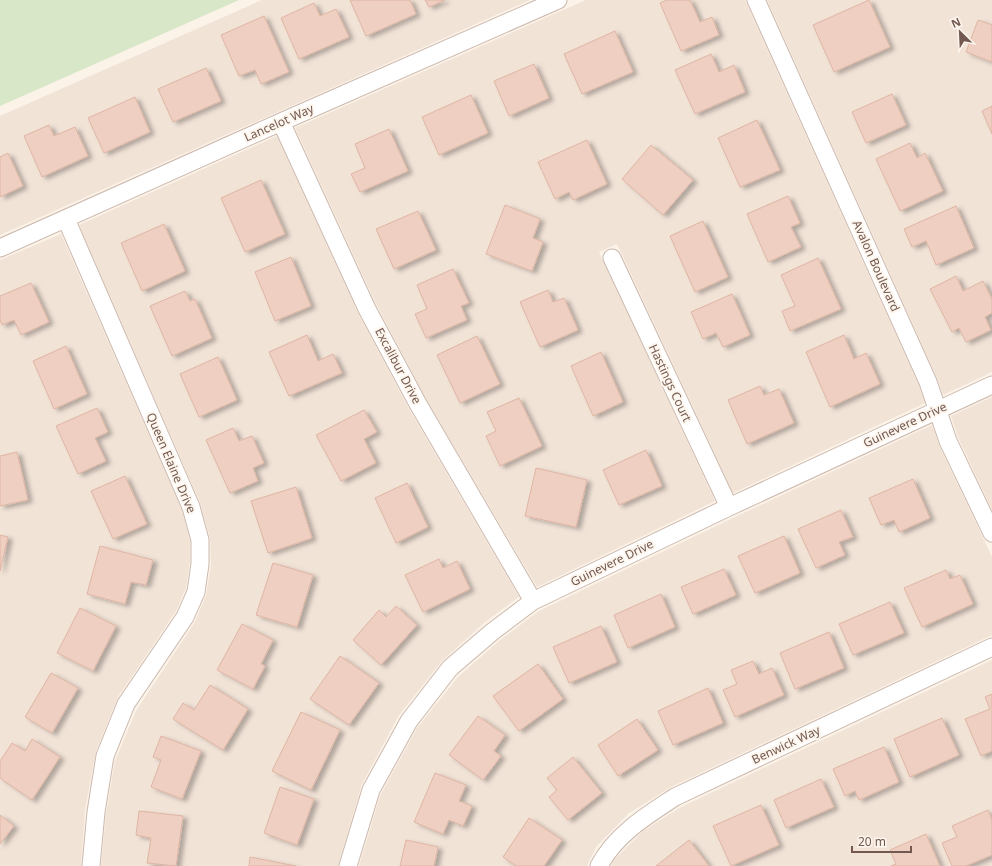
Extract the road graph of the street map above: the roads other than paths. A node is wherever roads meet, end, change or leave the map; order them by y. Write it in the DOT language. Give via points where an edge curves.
graph roads {
  1 [pos="558,0"];
  2 [pos="756,0"];
  3 [pos="281,122"];
  4 [pos="66,219"];
  5 [pos="0,248"];
  6 [pos="612,258"];
  7 [pos="992,385"];
  8 [pos="938,410"];
  9 [pos="729,507"];
  10 [pos="992,533"];
  11 [pos="533,601"];
  12 [pos="992,647"];
  13 [pos="91,866"];
  14 [pos="348,866"];
  15 [pos="599,866"];
  1 -- 3 [label="street, Lancelot Way"];
  2 -- 8 [label="street, Avalon Boulevard" via="928,382"];
  3 -- 4 [label="street, Lancelot Way"];
  3 -- 11 [label="street, Excalibur Drive" via="367,309 418,404"];
  4 -- 5 [label="street, Lancelot Way"];
  4 -- 13 [label="street, Queen Elaine Drive" via="191,507 200,540 196,592 185,617 126,704 105,756"];
  6 -- 9 [label="street, Hastings Court"];
  7 -- 8 [label="street, Guinevere Drive"];
  8 -- 9 [label="street, Guinevere Drive"];
  8 -- 10 [label="street, Avalon Boulevard" via="948,441"];
  9 -- 11 [label="street, Guinevere Drive"];
  11 -- 14 [label="street, Guinevere Drive" via="450,668 409,721 371,790"];
  12 -- 15 [label="street, Benwick Way" via="675,797 637,822 606,853"];
}
